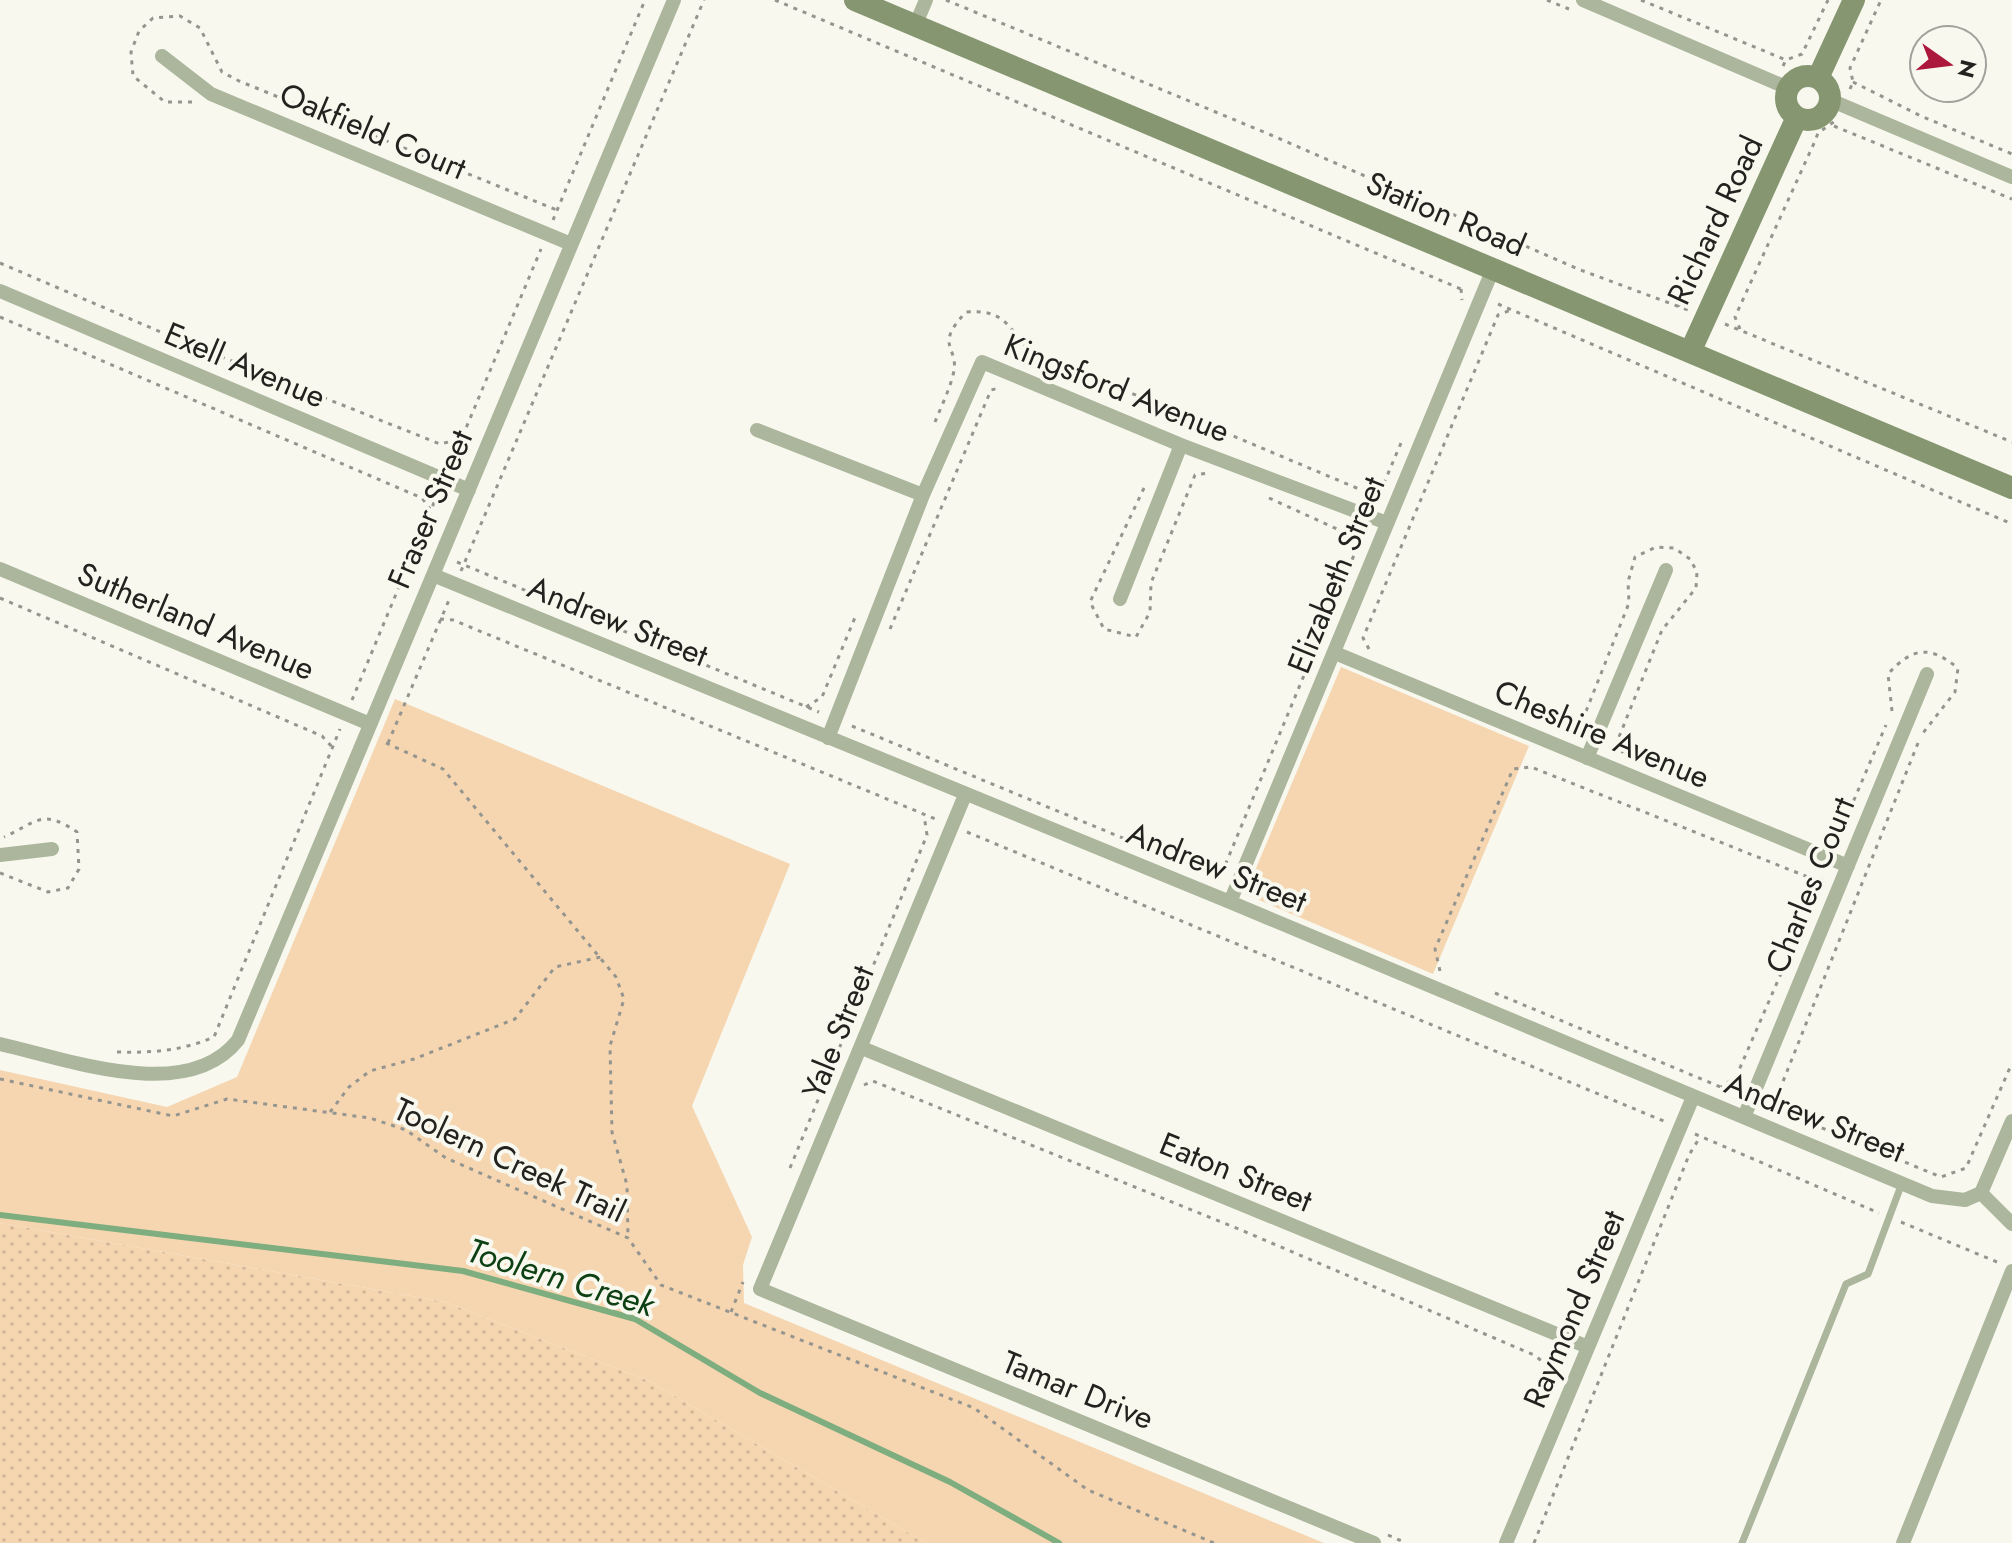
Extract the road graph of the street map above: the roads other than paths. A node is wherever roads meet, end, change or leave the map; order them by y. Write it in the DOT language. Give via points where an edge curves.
graph roads {
  1 [pos="674,0"];
  2 [pos="855,0"];
  3 [pos="926,0"];
  4 [pos="1583,0"];
  5 [pos="1854,0"];
  6 [pos="915,26"];
  7 [pos="162,56"];
  8 [pos="1818,78"];
  9 [pos="1782,86"];
  10 [pos="1836,103"];
  11 [pos="1797,117"];
  12 [pos="2012,177"];
  13 [pos="571,244"];
  14 [pos="1493,269"];
  15 [pos="0,291"];
  16 [pos="1691,350"];
  17 [pos="757,430"];
  18 [pos="1181,445"];
  19 [pos="2012,488"];
  20 [pos="469,490"];
  21 [pos="923,495"];
  22 [pos="1387,523"];
  23 [pos="0,569"];
  24 [pos="1666,570"];
  25 [pos="433,575"];
  26 [pos="1120,599"];
  27 [pos="1335,653"];
  28 [pos="1927,674"];
  29 [pos="368,729"];
  30 [pos="828,738"];
  31 [pos="1587,758"];
  32 [pos="965,795"];
  33 [pos="52,849"];
  34 [pos="0,855"];
  35 [pos="1848,866"];
  36 [pos="1230,902"];
  37 [pos="0,1044"];
  38 [pos="862,1048"];
  39 [pos="1693,1097"];
  40 [pos="1744,1117"];
  41 [pos="2012,1121"];
  42 [pos="1902,1183"];
  43 [pos="1981,1193"];
  44 [pos="2012,1224"];
  45 [pos="2012,1271"];
  46 [pos="760,1289"];
  47 [pos="1588,1347"];
  48 [pos="1376,1537"];
  49 [pos="1506,1543"];
  50 [pos="1742,1543"];
  51 [pos="1903,1543"];
  1 -- 13 [label="street, Fraser Street"];
  2 -- 6 [label="street, Station Road"];
  3 -- 6 [label="street"];
  4 -- 9 [label="street"];
  5 -- 8 [label="street"];
  6 -- 14 [label="street, Station Road"];
  7 -- 13 [label="street, Oakfield Court" via="211,94"];
  8 -- 9 [label="street" via="1798,78"];
  8 -- 10 [label="street"];
  9 -- 11 [label="street"];
  10 -- 11 [label="street" via="1818,117"];
  10 -- 12 [label="street"];
  11 -- 16 [label="street, Richard Road"];
  13 -- 20 [label="street, Fraser Street"];
  14 -- 16 [label="street, Station Road"];
  14 -- 22 [label="street, Elizabeth Street"];
  15 -- 20 [label="street, Exell Avenue"];
  16 -- 19 [label="street, Station Road"];
  17 -- 21 [label="street"];
  18 -- 21 [label="street, Kingsford Avenue" via="982,362"];
  18 -- 22 [label="street, Kingsford Avenue"];
  18 -- 26 [label="street"];
  20 -- 25 [label="street, Fraser Street"];
  21 -- 30 [label="street, Kingsford Avenue"];
  22 -- 27 [label="street, Elizabeth Street"];
  23 -- 29 [label="street, Sutherland Avenue" via="346,714"];
  24 -- 31 [label="street"];
  25 -- 29 [label="street, Fraser Street"];
  25 -- 30 [label="street, Andrew Street"];
  27 -- 31 [label="street, Cheshire Avenue"];
  27 -- 36 [label="street, Elizabeth Street"];
  28 -- 35 [label="street, Charles Court"];
  29 -- 37 [label="street, Fraser Street" via="238,1040 224,1057 164,1075 126,1072"];
  30 -- 32 [label="street, Andrew Street"];
  31 -- 35 [label="street, Cheshire Avenue"];
  32 -- 36 [label="street, Andrew Street"];
  32 -- 38 [label="street, Yale Street"];
  33 -- 34 [label="street"];
  35 -- 40 [label="street, Charles Court"];
  36 -- 39 [label="street, Andrew Street"];
  38 -- 46 [label="street, Yale Street"];
  38 -- 47 [label="street, Eaton Street"];
  39 -- 40 [label="street, Andrew Street"];
  39 -- 47 [label="street, Raymond Street"];
  40 -- 42 [label="street, Andrew Street"];
  41 -- 43 [label="street"];
  42 -- 43 [label="street, Andrew Street" via="1932,1196 1965,1200"];
  42 -- 50 [label="lane" via="1868,1274 1846,1284"];
  43 -- 44 [label="street"];
  45 -- 51 [label="street"];
  46 -- 48 [label="street, Tamar Drive"];
  47 -- 49 [label="street, Raymond Street"];
}
